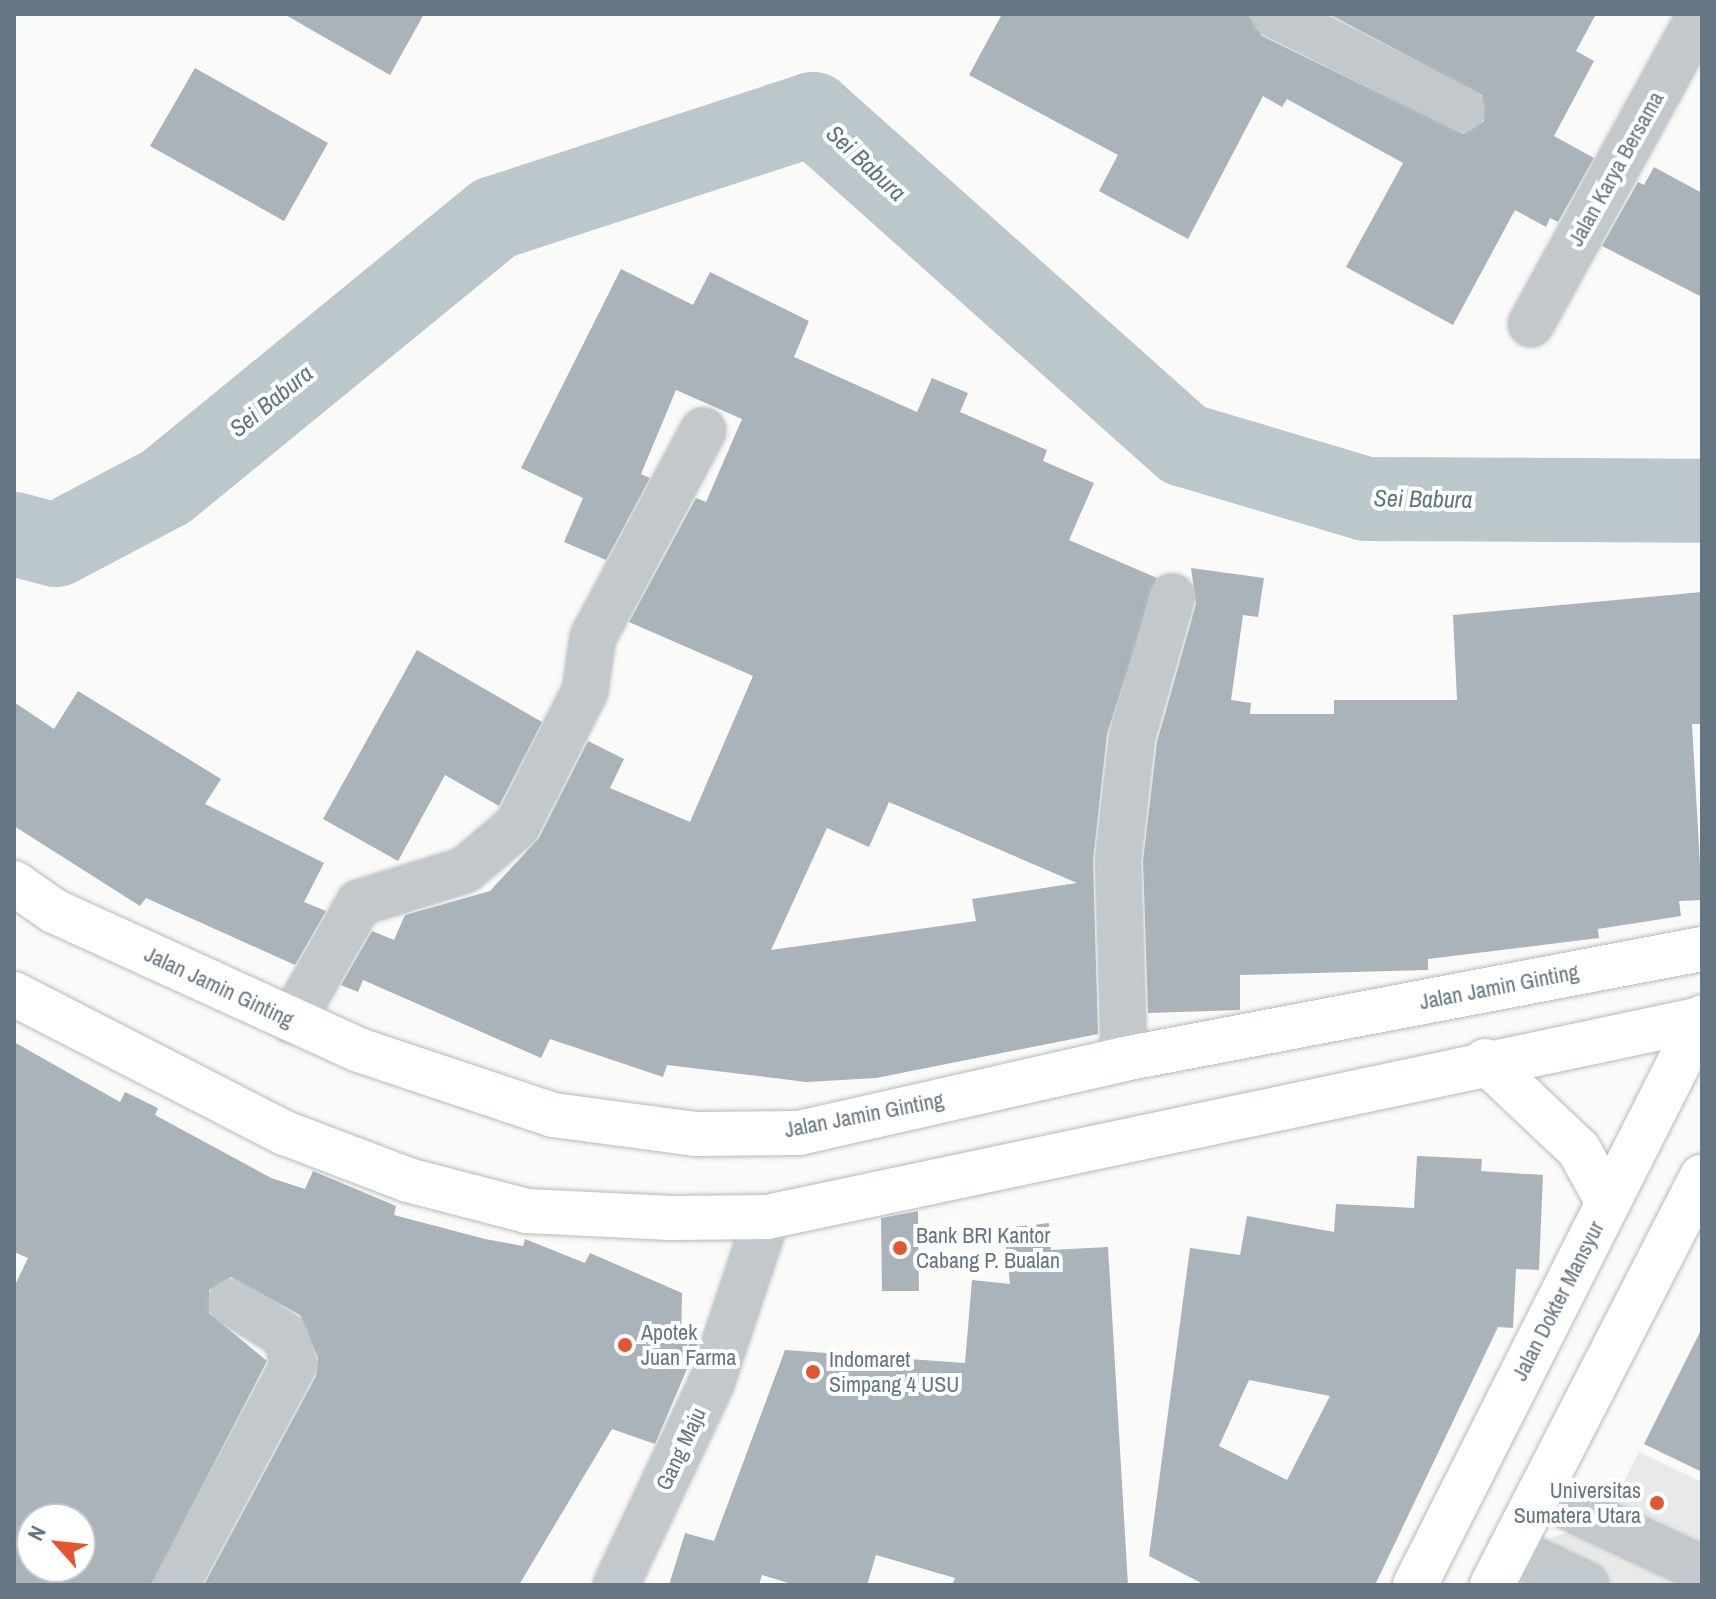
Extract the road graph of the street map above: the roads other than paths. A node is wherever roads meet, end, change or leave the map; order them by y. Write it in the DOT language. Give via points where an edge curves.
graph roads {
  1 [pos="1273,14"];
  2 [pos="1701,14"];
  3 [pos="1462,109"];
  4 [pos="1531,324"];
  5 [pos="703,431"];
  6 [pos="1172,597"];
  7 [pos="14,883"];
  8 [pos="1702,949"];
  9 [pos="14,994"];
  10 [pos="1702,1018"];
  11 [pos="292,1021"];
  12 [pos="1124,1059"];
  13 [pos="1485,1061"];
  14 [pos="1702,1177"];
  15 [pos="1608,1202"];
  16 [pos="767,1217"];
  17 [pos="231,1302"];
  18 [pos="1539,1493"];
  19 [pos="1501,1567"];
  20 [pos="1702,1569"];
  21 [pos="176,1585"];
  22 [pos="616,1585"];
  23 [pos="1415,1585"];
  24 [pos="1586,1585"];
  1 -- 3 [label="street"];
  2 -- 4 [label="street, Jalan Karya Bersama"];
  5 -- 11 [label="street" via="593,637 585,691 517,826 465,870 359,903"];
  6 -- 12 [label="street" via="1132,737 1118,860"];
  7 -- 11 [label="main road, Jalan Jamin Ginting" via="54,911"];
  8 -- 12 [label="main road, Jalan Jamin Ginting"];
  9 -- 16 [label="main road" via="285,1133 408,1180 527,1211"];
  10 -- 13 [label="main road"];
  10 -- 15 [label="main road, Jalan Dokter Mansyur"];
  11 -- 12 [label="main road, Jalan Jamin Ginting" via="553,1115 696,1134 799,1133"];
  13 -- 15 [label="main road" via="1579,1150"];
  13 -- 16 [label="main road"];
  14 -- 18 [label="main road"];
  15 -- 23 [label="main road, Jalan Dokter Mansyur"];
  16 -- 22 [label="street, Gang Maju" via="711,1384"];
  17 -- 21 [label="street" via="286,1336 294,1364"];
  18 -- 19 [label="main road"];
  18 -- 20 [label="street"];
  19 -- 24 [label="street"];
}
